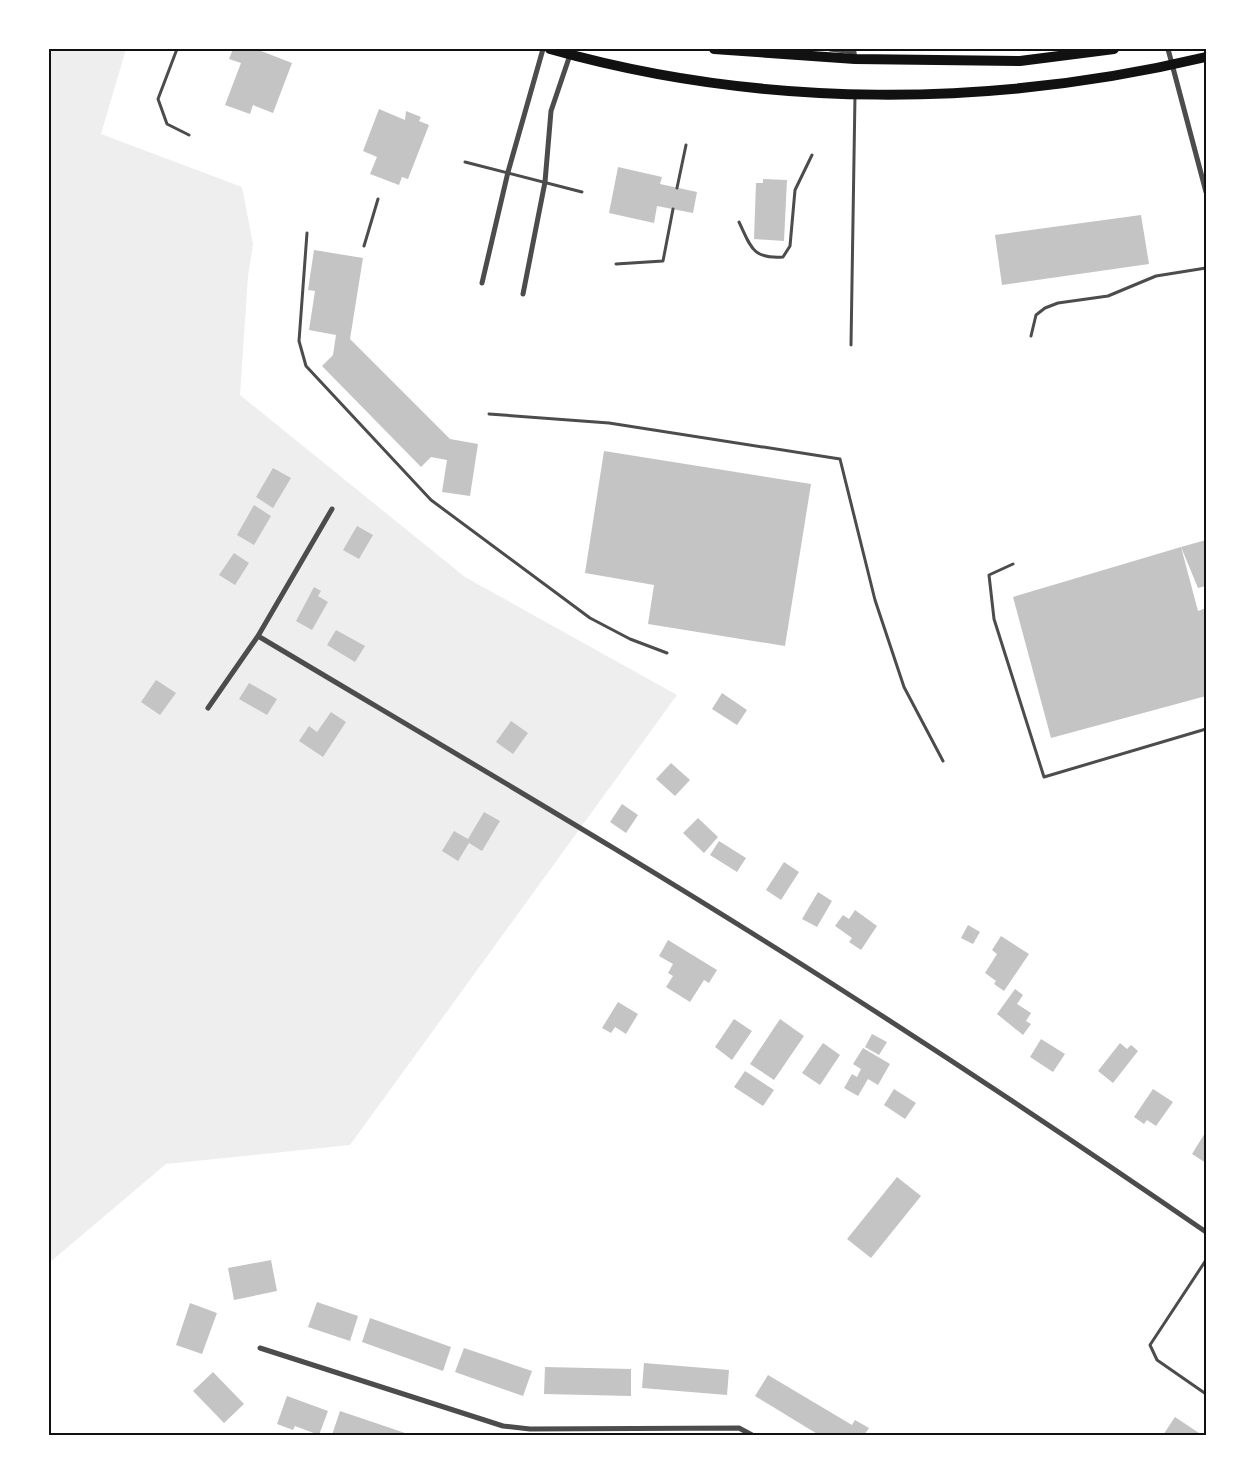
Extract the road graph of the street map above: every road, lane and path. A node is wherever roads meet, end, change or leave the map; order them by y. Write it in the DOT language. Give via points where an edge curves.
graph roads {
  1 [pos="177,49"];
  2 [pos="543,49"];
  3 [pos="550,49"];
  4 [pos="714,49"];
  5 [pos="830,49"];
  6 [pos="1114,49"];
  7 [pos="1168,49"];
  8 [pos="571,52"];
  9 [pos="1206,57"];
  10 [pos="855,59"];
  11 [pos="1172,65"];
  12 [pos="855,93"];
  13 [pos="189,136"];
  14 [pos="686,145"];
  15 [pos="812,155"];
  16 [pos="465,162"];
  17 [pos="508,172"];
  18 [pos="545,182"];
  19 [pos="677,188"];
  20 [pos="582,192"];
  21 [pos="1206,192"];
  22 [pos="378,199"];
  23 [pos="673,209"];
  24 [pos="739,222"];
  25 [pos="307,233"];
  26 [pos="364,246"];
  27 [pos="616,264"];
  28 [pos="1206,268"];
  29 [pos="482,283"];
  30 [pos="523,294"];
  31 [pos="1030,336"];
  32 [pos="851,345"];
  33 [pos="488,414"];
  34 [pos="332,509"];
  35 [pos="1013,564"];
  36 [pos="258,636"];
  37 [pos="667,653"];
  38 [pos="208,708"];
  39 [pos="1206,729"];
  40 [pos="943,762"];
  41 [pos="1206,1232"];
  42 [pos="1206,1260"];
  43 [pos="260,1348"];
  44 [pos="1206,1394"];
  45 [pos="752,1435"];
  1 -- 13 [label="lane" via="158,99 167,124"];
  2 -- 17 [label="street"];
  3 -- 8 [label="main road"];
  4 -- 10 [label="main road"];
  5 -- 10 [label="street" via="854,52"];
  6 -- 10 [label="main road" via="1020,61"];
  7 -- 11 [label="street"];
  8 -- 12 [label="main road" via="636,70 695,80"];
  8 -- 18 [label="street" via="551,111"];
  9 -- 11 [label="main road"];
  11 -- 12 [label="main road" via="1092,81 1026,88 915,94"];
  11 -- 21 [label="street"];
  12 -- 32 [label="lane"];
  14 -- 19 [label="lane"];
  15 -- 24 [label="lane" via="795,190 790,246 783,258 766,258 752,249"];
  16 -- 17 [label="lane"];
  17 -- 18 [label="lane"];
  17 -- 29 [label="street"];
  18 -- 20 [label="lane"];
  18 -- 30 [label="street"];
  22 -- 26 [label="lane"];
  23 -- 27 [label="lane" via="663,262"];
  25 -- 37 [label="lane" via="299,341 306,366 431,500 590,618 630,639"];
  28 -- 31 [label="lane" via="1156,276 1108,296 1044,308 1036,315"];
  33 -- 40 [label="lane" via="609,423 840,459 889,643 904,687"];
  34 -- 36 [label="street"];
  35 -- 39 [label="lane" via="989,575 994,619 1044,777"];
  36 -- 38 [label="street"];
  36 -- 41 [label="street" via="844,991"];
  42 -- 44 [label="lane" via="1150,1345 1157,1360"];
  43 -- 45 [label="street" via="503,1426 530,1429 739,1428"];
}
